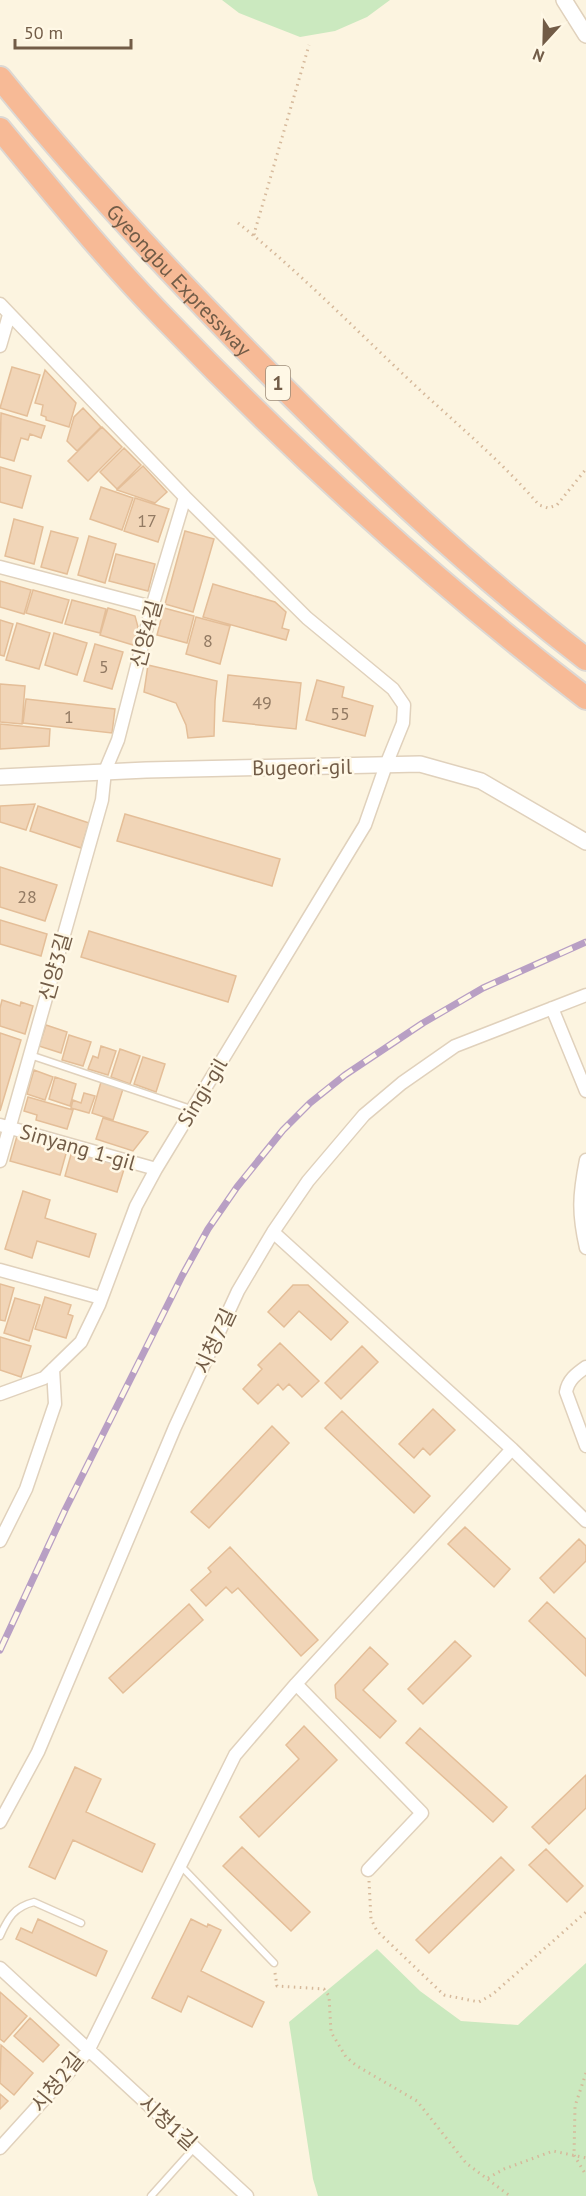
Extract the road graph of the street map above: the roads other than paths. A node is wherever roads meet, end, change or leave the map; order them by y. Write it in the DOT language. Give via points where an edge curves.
graph roads {
  1 [pos="564,0"];
  2 [pos="586,35"];
  3 [pos="0,78"];
  4 [pos="0,129"];
  5 [pos="0,304"];
  6 [pos="9,315"];
  7 [pos="0,346"];
  8 [pos="184,497"];
  9 [pos="0,567"];
  10 [pos="152,607"];
  11 [pos="586,659"];
  12 [pos="586,698"];
  13 [pos="386,765"];
  14 [pos="105,771"];
  15 [pos="0,777"];
  16 [pos="586,842"];
  17 [pos="586,995"];
  18 [pos="552,1008"];
  19 [pos="30,1055"];
  20 [pos="586,1091"];
  21 [pos="191,1109"];
  22 [pos="5,1126"];
  23 [pos="586,1160"];
  24 [pos="0,1161"];
  25 [pos="156,1169"];
  26 [pos="273,1232"];
  27 [pos="586,1248"];
  28 [pos="0,1270"];
  29 [pos="101,1298"];
  30 [pos="586,1367"];
  31 [pos="53,1369"];
  32 [pos="0,1394"];
  33 [pos="586,1446"];
  34 [pos="512,1449"];
  35 [pos="586,1521"];
  36 [pos="0,1541"];
  37 [pos="296,1684"];
  38 [pos="0,1822"];
  39 [pos="180,1864"];
  40 [pos="368,1870"];
  41 [pos="81,1923"];
  42 [pos="0,1936"];
  43 [pos="274,1962"];
  44 [pos="0,1968"];
  45 [pos="88,2051"];
  46 [pos="195,2147"];
  47 [pos="0,2148"];
  48 [pos="151,2196"];
  49 [pos="247,2196"];
  1 -- 2 [label="street"];
  3 -- 11 [label="highway, Gyeongbu Expressway / 1" via="47,137 314,420 412,513 530,616"];
  4 -- 12 [label="highway, Gyeongbu Expressway / 1" via="166,321 274,428 357,507"];
  5 -- 6 [label="street, Singi-gil"];
  6 -- 7 [label="street"];
  6 -- 8 [label="street, Singi-gil"];
  8 -- 10 [label="street, 신양4길"];
  8 -- 13 [label="street, Singi-gil" via="308,618 393,689 404,705 403,723"];
  9 -- 10 [label="street"];
  10 -- 14 [label="street, 신양4길" via="118,740"];
  13 -- 14 [label="street, Bugeori-gil"];
  13 -- 16 [label="street, Bugeori-gil" via="420,764 481,781"];
  13 -- 21 [label="street, Singi-gil" via="365,825"];
  14 -- 15 [label="street, Bugeori-gil"];
  14 -- 19 [label="street, 신양3길" via="102,800"];
  17 -- 18 [label="street, 시청7길"];
  18 -- 20 [label="street"];
  18 -- 26 [label="street, 시청7길" via="455,1046 402,1083 364,1116 308,1181"];
  19 -- 21 [label="lane"];
  19 -- 22 [label="street, 신양3길"];
  21 -- 25 [label="street, Singi-gil"];
  22 -- 24 [label="street, 신양3길"];
  22 -- 25 [label="street, Sinyang 1-gil"];
  23 -- 27 [label="street" via="580,1190"];
  25 -- 29 [label="street, Singi-gil" via="136,1206"];
  26 -- 34 [label="street"];
  26 -- 38 [label="street, 시청7길" via="238,1291 189,1396 38,1752"];
  28 -- 29 [label="street"];
  29 -- 31 [label="street, Singi-gil" via="81,1342"];
  30 -- 33 [label="street" via="571,1378 566,1392"];
  31 -- 32 [label="street, Singi-gil" via="44,1378"];
  31 -- 36 [label="street" via="55,1404 26,1489"];
  34 -- 35 [label="street"];
  34 -- 37 [label="street"];
  37 -- 39 [label="street" via="235,1755"];
  37 -- 40 [label="street" via="422,1813"];
  39 -- 43 [label="lane"];
  39 -- 45 [label="street"];
  41 -- 42 [label="lane" via="34,1902 14,1911"];
  44 -- 45 [label="street, 시청2길"];
  45 -- 46 [label="street, 시청1길"];
  45 -- 47 [label="street, 시청2길"];
  46 -- 48 [label="lane"];
  46 -- 49 [label="street, 시청1길"];
}
